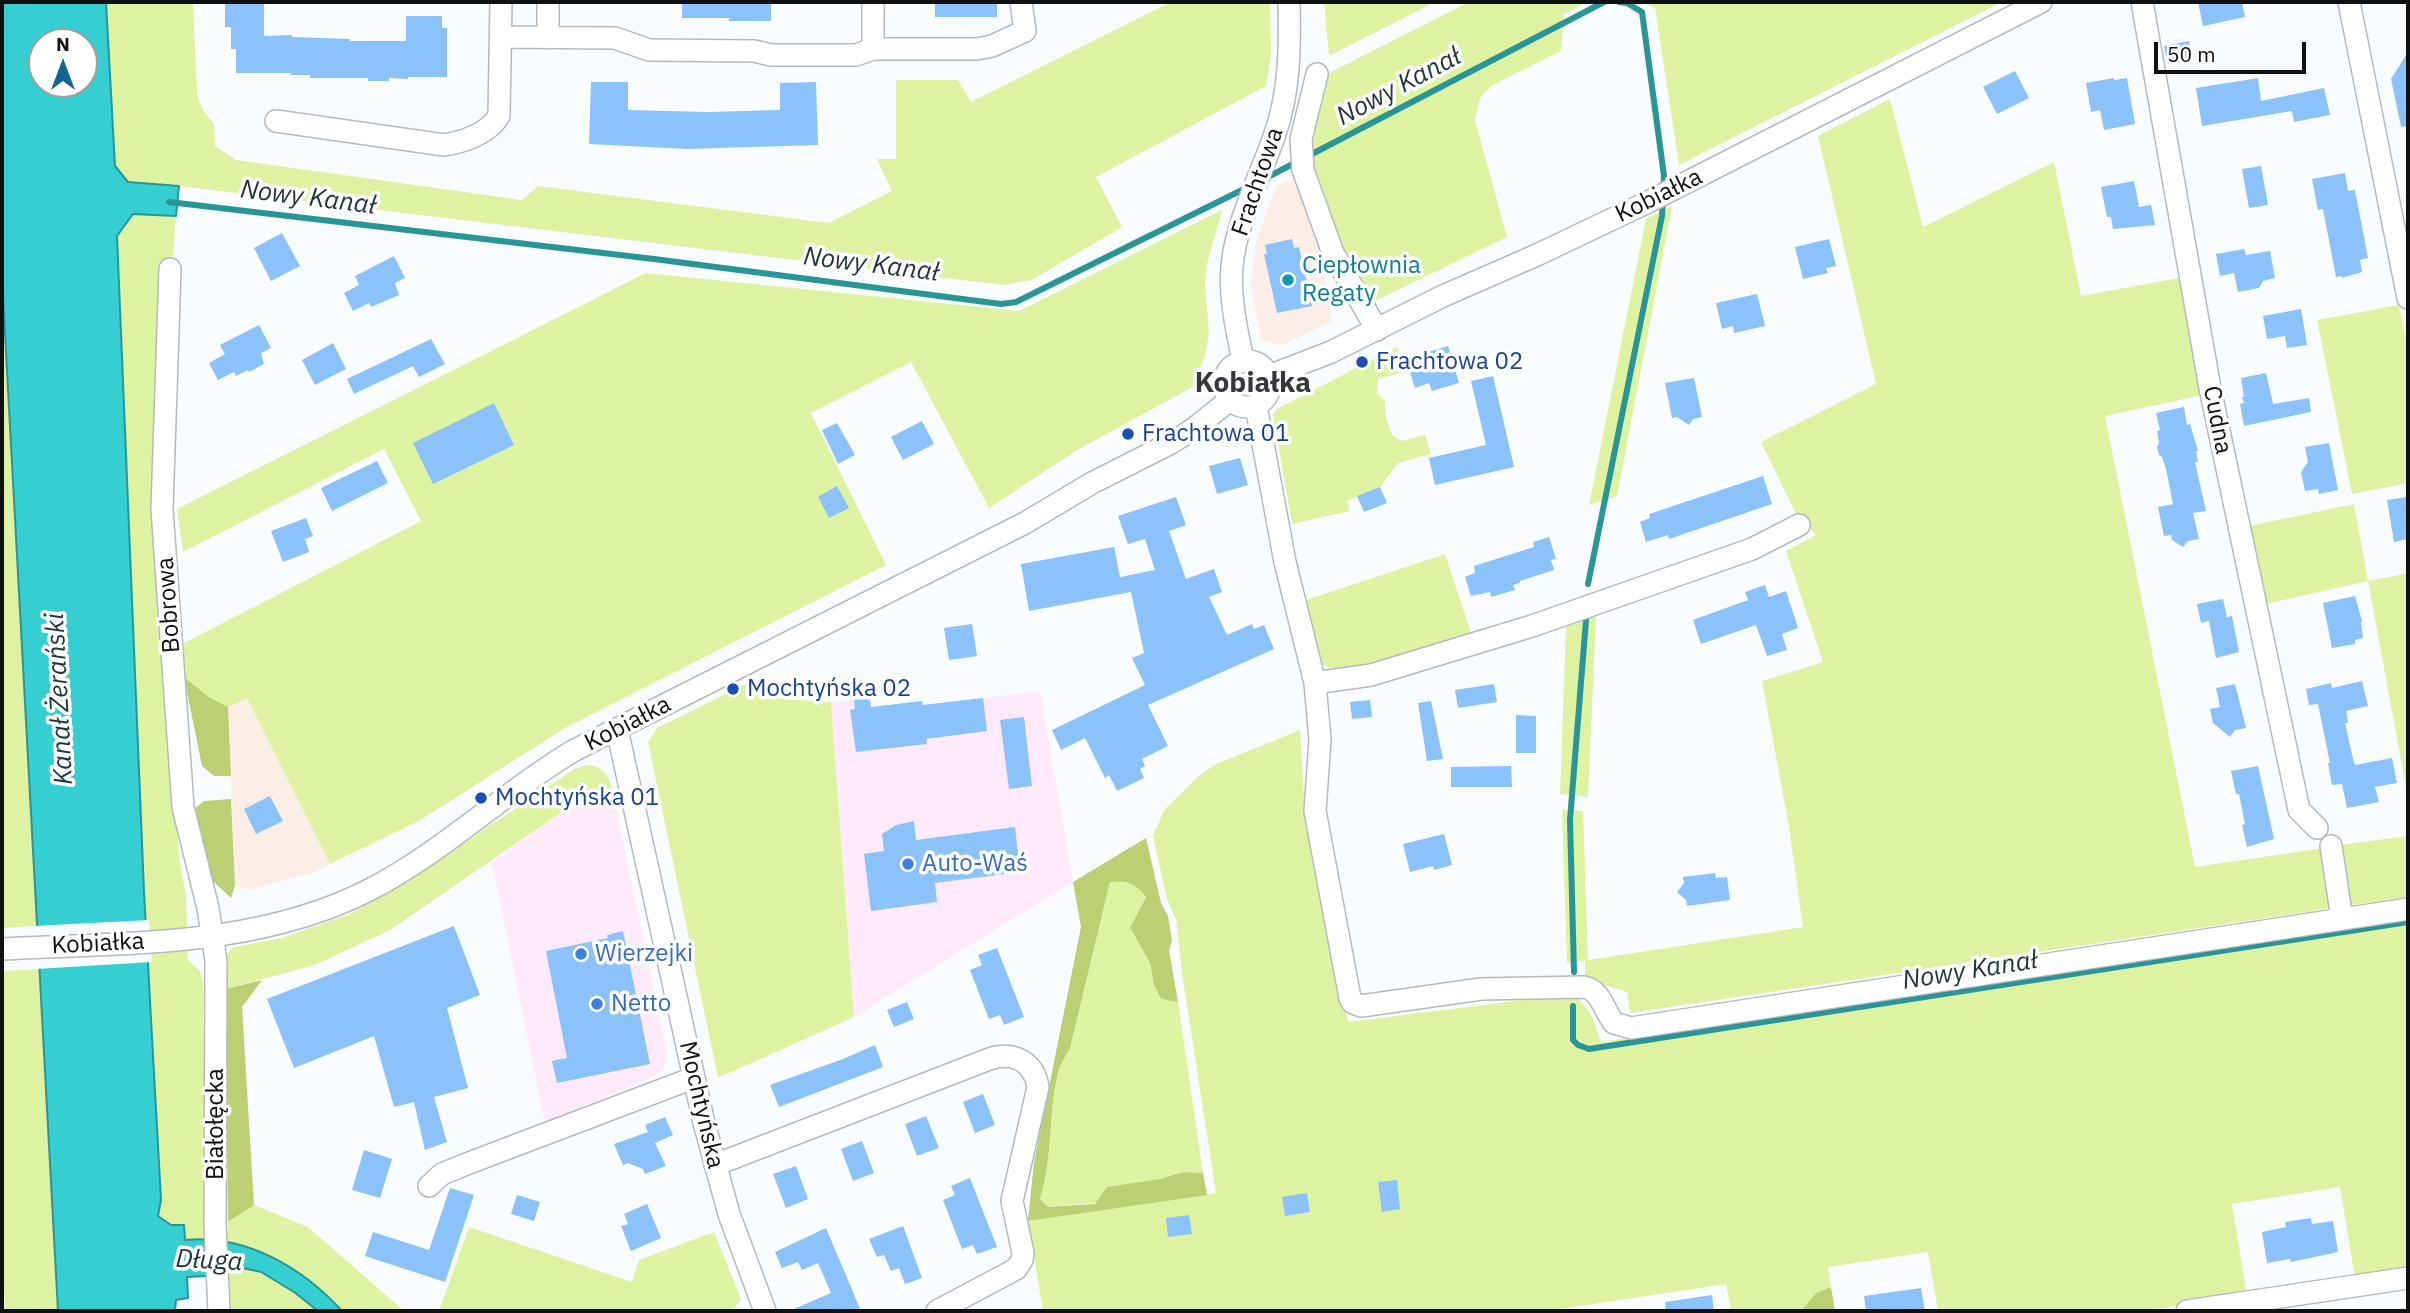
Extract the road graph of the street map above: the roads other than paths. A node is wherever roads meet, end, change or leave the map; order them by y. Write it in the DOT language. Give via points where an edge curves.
graph roads {
  1 [pos="501,2"];
  2 [pos="548,2"];
  3 [pos="873,2"];
  4 [pos="1021,2"];
  5 [pos="1289,2"];
  6 [pos="2041,2"];
  7 [pos="2142,2"];
  8 [pos="2349,2"];
  9 [pos="501,37"];
  10 [pos="548,37"];
  11 [pos="873,49"];
  12 [pos="1317,74"];
  13 [pos="276,121"];
  14 [pos="170,269"];
  15 [pos="2408,298"];
  16 [pos="1377,330"];
  17 [pos="1243,361"];
  18 [pos="1269,376"];
  19 [pos="1230,400"];
  20 [pos="1256,406"];
  21 [pos="1799,524"];
  22 [pos="1314,683"];
  23 [pos="617,729"];
  24 [pos="2317,828"];
  25 [pos="2331,846"];
  26 [pos="2408,909"];
  27 [pos="2342,919"];
  28 [pos="213,937"];
  29 [pos="2,949"];
  30 [pos="693,1078"];
  31 [pos="715,1165"];
  32 [pos="429,1186"];
  33 [pos="2408,1278"];
  34 [pos="219,1311"];
  35 [pos="765,1311"];
  36 [pos="937,1311"];
  37 [pos="2187,1311"];
  1 -- 9 [label="street"];
  2 -- 10 [label="street"];
  3 -- 11 [label="street"];
  4 -- 11 [label="street" via="1025,30 992,46"];
  5 -- 17 [label="street, Frachtowa" via="1288,77 1276,134 1237,238 1231,272"];
  6 -- 16 [label="street, Kobiałka" via="1681,186"];
  7 -- 24 [label="street, Cudna" via="2210,388 2296,797 2299,810"];
  8 -- 15 [label="street"];
  9 -- 10 [label="street"];
  9 -- 13 [label="street" via="499,116 470,138 444,145"];
  10 -- 11 [label="street" via="615,38 649,50 771,55 856,55"];
  12 -- 16 [label="street" via="1301,139 1301,162 1333,253"];
  14 -- 28 [label="street, Bobrowa" via="162,509 183,807"];
  16 -- 18 [label="street, Kobiałka"];
  17 -- 18 [label="street" via="1257,363"];
  17 -- 19 [label="street" via="1226,375 1225,393"];
  18 -- 20 [label="street" via="1269,394"];
  19 -- 20 [label="street" via="1238,406"];
  19 -- 23 [label="street, Kobiałka" via="1170,444 1026,523"];
  20 -- 22 [label="street" via="1285,562"];
  21 -- 22 [label="street" via="1752,549 1532,626 1371,675"];
  22 -- 27 [label="street" via="1320,740 1315,811 1350,998 1361,1006 1481,989 1584,987 1597,993 1614,1023 1631,1028"];
  23 -- 28 [label="street, Kobiałka" via="549,765 441,846 371,889 305,917"];
  23 -- 30 [label="street, Mochtyńska"];
  25 -- 27 [label="street"];
  26 -- 27 [label="street"];
  28 -- 29 [label="street, Kobiałka"];
  28 -- 34 [label="street, Białołęcka"];
  30 -- 31 [label="street, Mochtyńska"];
  30 -- 32 [label="street" via="442,1174"];
  31 -- 35 [label="street, Mochtyńska"];
  31 -- 36 [label="street" via="992,1058 1010,1056 1027,1063 1038,1087 1012,1201 1022,1260 1011,1272"];
  33 -- 37 [label="street"];
}
